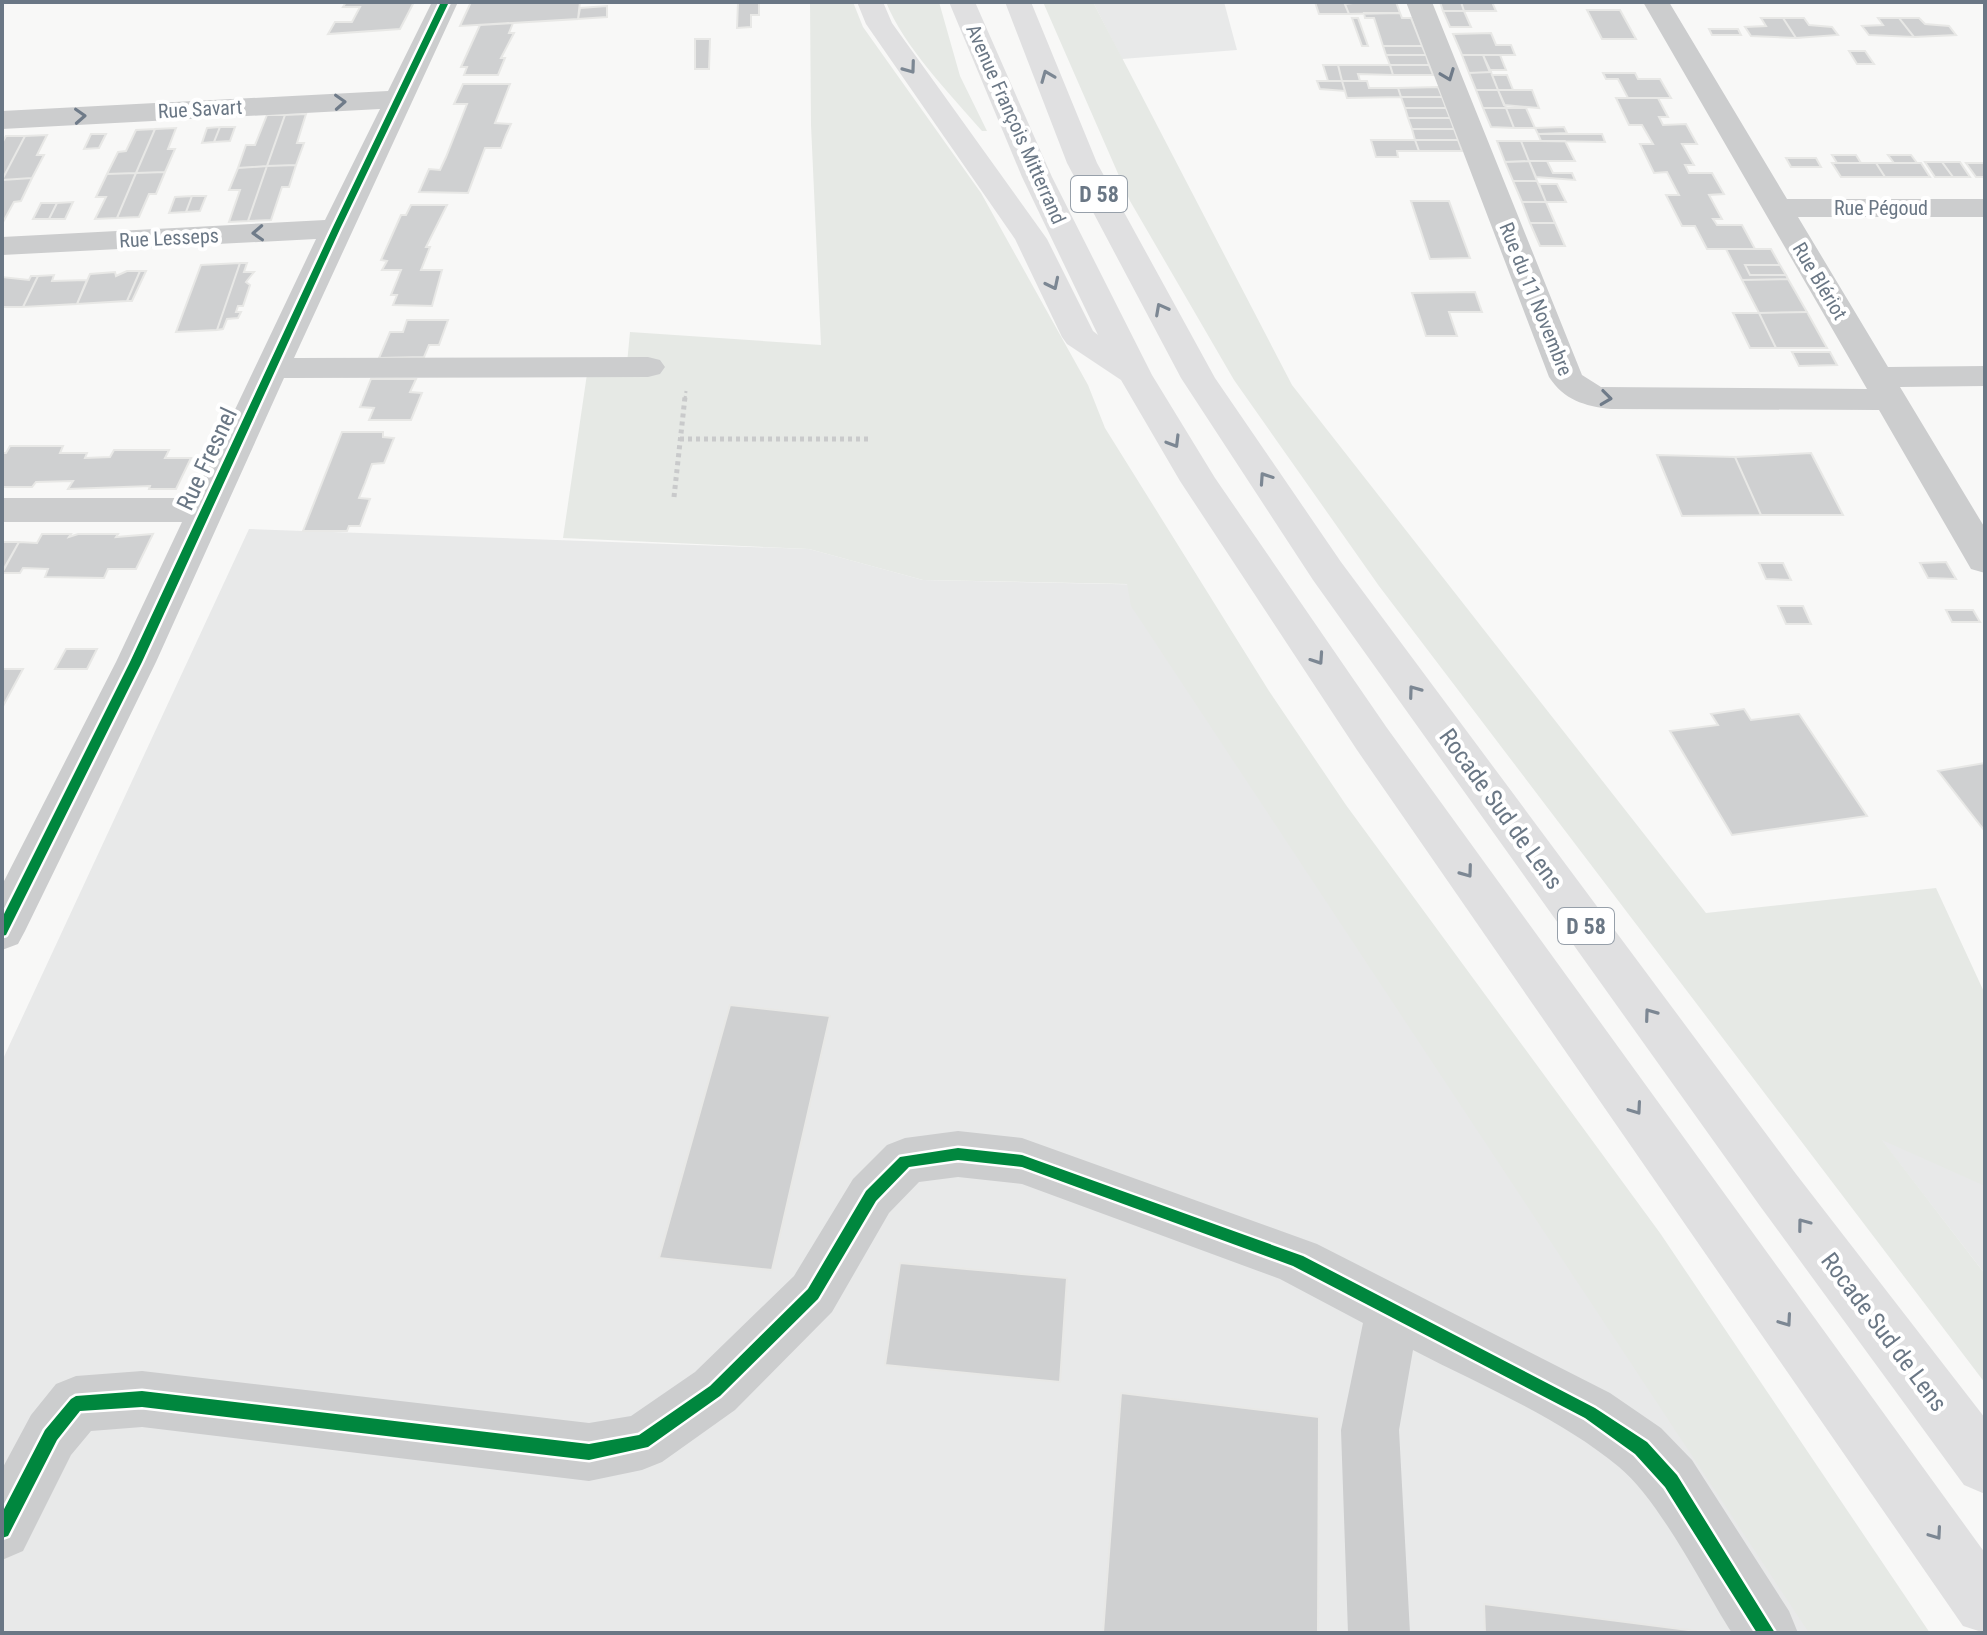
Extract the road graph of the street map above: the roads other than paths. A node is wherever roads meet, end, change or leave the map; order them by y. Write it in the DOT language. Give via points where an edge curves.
graph roads {
  1 [pos="445,2"];
  2 [pos="870,2"];
  3 [pos="962,2"];
  4 [pos="1018,2"];
  5 [pos="1419,2"];
  6 [pos="1656,2"];
  7 [pos="399,99"];
  8 [pos="2,120"];
  9 [pos="1778,208"];
  10 [pos="1985,208"];
  11 [pos="336,229"];
  12 [pos="2,246"];
  13 [pos="648,367"];
  14 [pos="273,368"];
  15 [pos="1135,375"];
  16 [pos="1985,376"];
  17 [pos="1198,378"];
  18 [pos="1884,388"];
  19 [pos="2,510"];
  20 [pos="207,510"];
  21 [pos="1985,560"];
  22 [pos="2,931"];
  23 [pos="1393,1309"];
  24 [pos="1985,1465"];
  25 [pos="2,1530"];
  26 [pos="1985,1604"];
  27 [pos="1379,1633"];
  28 [pos="1767,1633"];
  1 -- 7 [label="street, Rue Fresnel"];
  2 -- 15 [label="highway, one-way" via="879,24 1031,239 1079,337"];
  3 -- 15 [label="highway, Avenue François Mitterrand / D 58" via="1037,177"];
  17 -- 4 [label="highway, Avenue François Mitterrand / D 58, one-way" via="1082,163"];
  5 -- 18 [label="street, Rue du 11 Novembre, one-way" via="1573,387 1611,399"];
  6 -- 9 [label="street, Rue Blériot"];
  8 -- 7 [label="street, Rue Savart, one-way"];
  7 -- 11 [label="street, Rue Fresnel"];
  9 -- 10 [label="street, Rue Pégoud"];
  9 -- 18 [label="street, Rue Blériot"];
  11 -- 12 [label="street, Rue Lesseps, one-way"];
  11 -- 14 [label="street, Rue Fresnel"];
  13 -- 14 [label="street"];
  14 -- 20 [label="street, Rue Fresnel"];
  15 -- 26 [label="highway, D 58, one-way" via="1198,481 1372,739"];
  16 -- 18 [label="street"];
  24 -- 17 [label="highway, Rocade Sud de Lens / D 58, one-way" via="1327,571"];
  18 -- 21 [label="street, Rue Blériot"];
  19 -- 20 [label="street"];
  20 -- 22 [label="street, Rue Fresnel"];
  23 -- 25 [label="street" via="1298,1261 1022,1161 958,1154 905,1161 871,1196 813,1294 715,1391 642,1442 589,1452 142,1399 76,1404 51,1435"];
  23 -- 27 [label="street" via="1370,1430"];
  23 -- 28 [label="street" via="1590,1413 1641,1448 1671,1481"];
}
